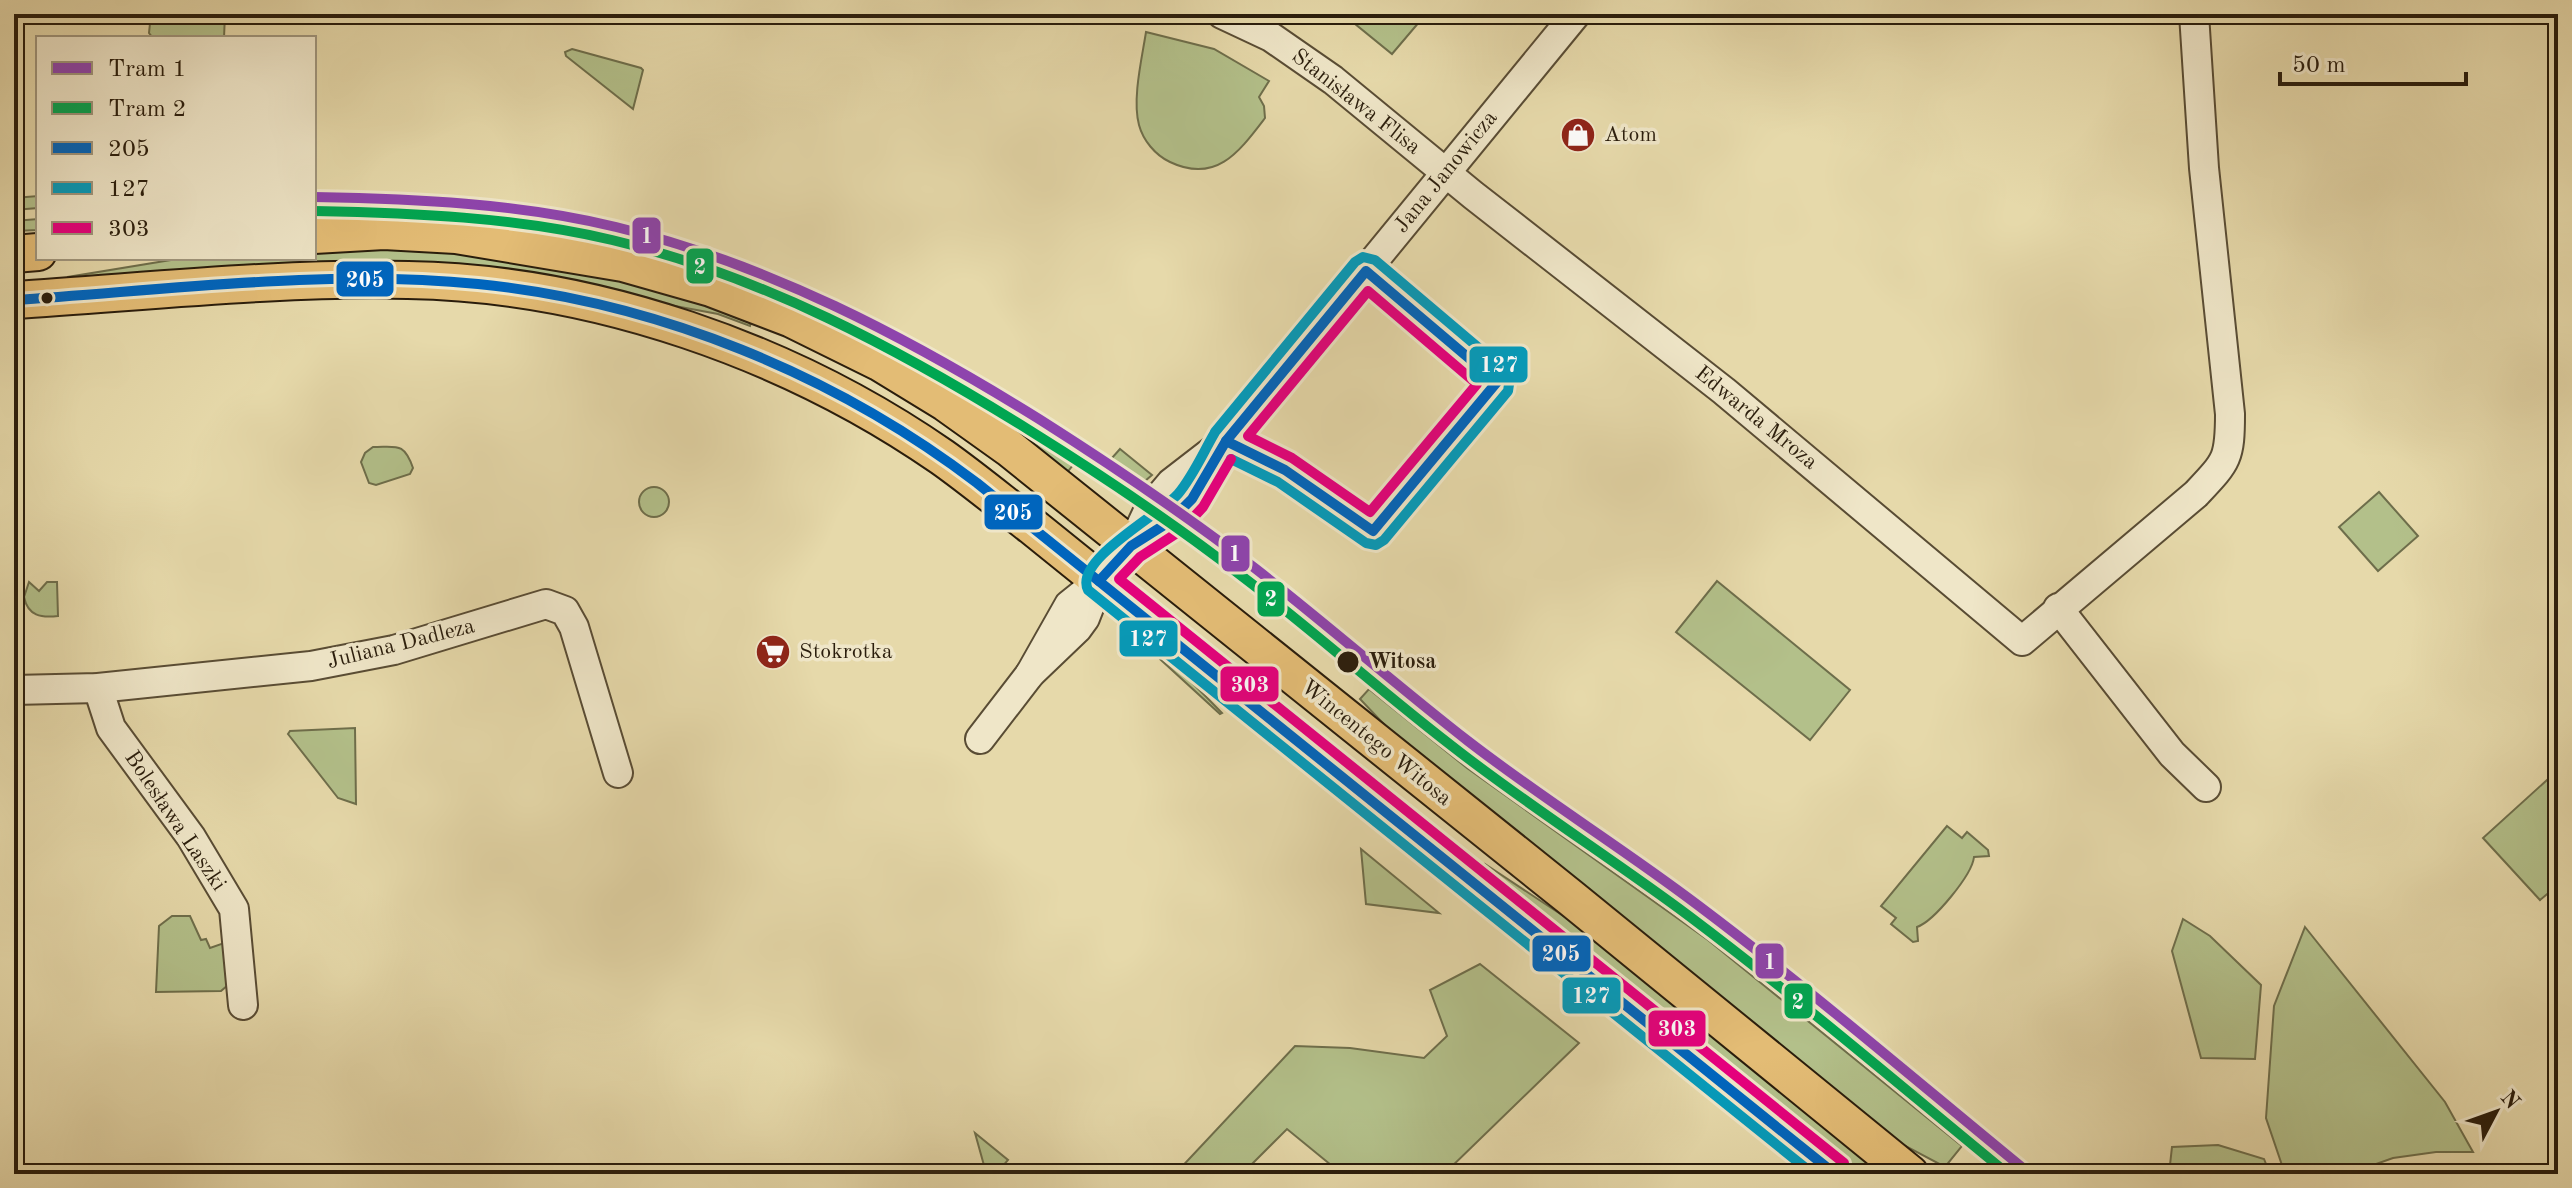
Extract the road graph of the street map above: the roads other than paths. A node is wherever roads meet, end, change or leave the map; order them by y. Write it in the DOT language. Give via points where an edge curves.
graph roads {
  1 [pos="1222,14"];
  2 [pos="1576,14"];
  3 [pos="2194,14"];
  4 [pos="1445,172"];
  5 [pos="316,235"];
  6 [pos="36,252"];
  7 [pos="14,254"];
  8 [pos="14,300"];
  9 [pos="1131,546"];
  10 [pos="1099,581"];
  11 [pos="2058,608"];
  12 [pos="98,688"];
  13 [pos="14,690"];
  14 [pos="980,739"];
  15 [pos="618,773"];
  16 [pos="2206,787"];
  17 [pos="243,1005"];
  18 [pos="1835,1174"];
  19 [pos="1910,1174"];
  1 -- 4 [label="street, Stanisława Flisa" via="1271,37 1333,80"];
  2 -- 4 [label="street, Jana Janowicza"];
  3 -- 11 [label="street, Edwarda Mroza" via="2230,448 2196,494"];
  4 -- 9 [label="street, Jana Janowicza" via="1226,441 1171,483 1149,509"];
  4 -- 11 [label="street, Edwarda Mroza" via="1724,391 2022,641"];
  5 -- 9 [label="main road, Wincentego Witosa" via="456,235 623,263 711,288 792,319 933,395"];
  6 -- 7 [label="main road"];
  8 -- 10 [label="main road" via="408,280 557,295 660,321 746,352 869,411 943,457"];
  9 -- 10 [label="street, Jana Janowicza"];
  9 -- 19 [label="main road, Wincentego Witosa"];
  10 -- 14 [label="street" via="1077,629 1030,674"];
  10 -- 18 [label="main road"];
  11 -- 16 [label="street" via="2172,754"];
  12 -- 13 [label="street, Juliana Dadleza"];
  12 -- 15 [label="street, Juliana Dadleza" via="311,666 394,650 546,604 565,611 574,627"];
  12 -- 17 [label="street, Bolesława Laszki" via="111,728 191,837 234,909"];
}
